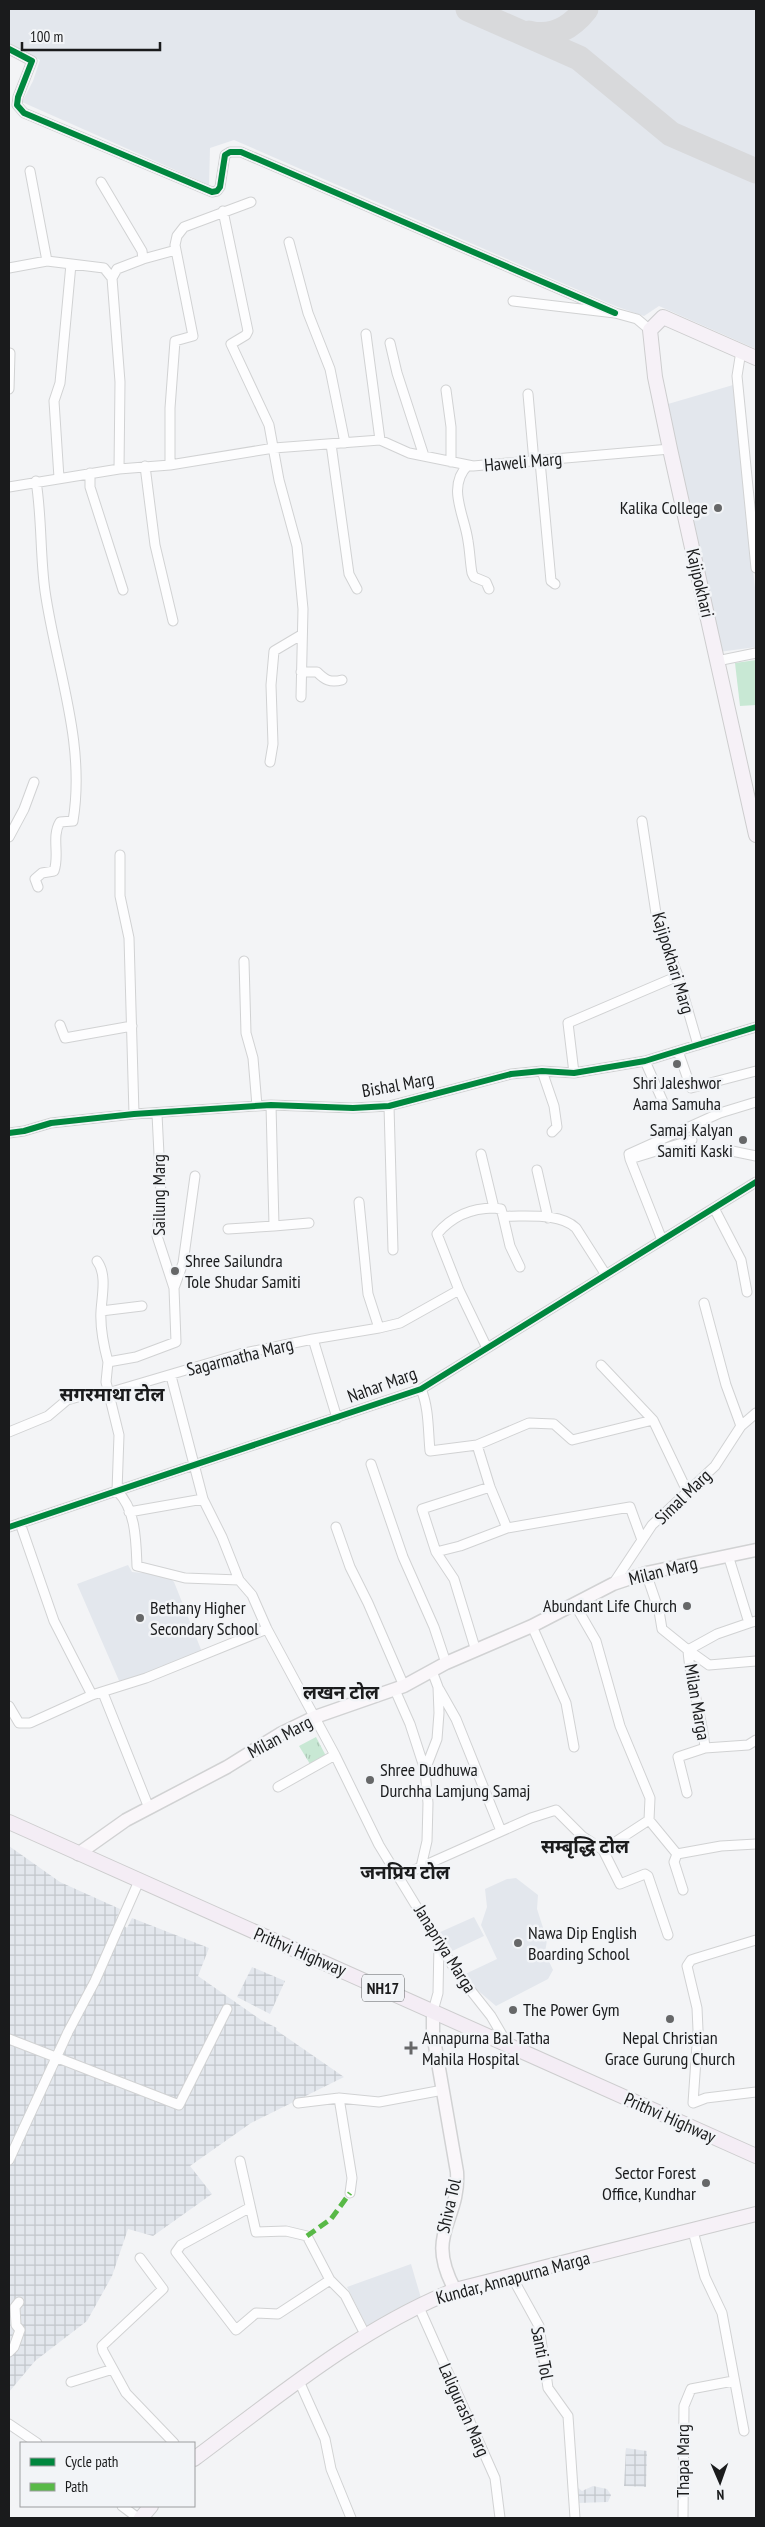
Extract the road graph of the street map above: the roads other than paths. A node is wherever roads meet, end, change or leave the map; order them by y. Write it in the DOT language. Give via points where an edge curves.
graph roads {
  1 [pos="9,49"];
  2 [pos="30,171"];
  3 [pos="101,182"];
  4 [pos="251,202"];
  5 [pos="223,211"];
  6 [pos="289,242"];
  7 [pos="176,250"];
  8 [pos="143,260"];
  9 [pos="47,261"];
  10 [pos="71,264"];
  11 [pos="9,268"];
  12 [pos="112,278"];
  13 [pos="512,301"];
  14 [pos="615,313"];
  15 [pos="650,330"];
  16 [pos="366,334"];
  17 [pos="390,343"];
  18 [pos="741,351"];
  19 [pos="10,354"];
  20 [pos="756,358"];
  21 [pos="9,389"];
  22 [pos="446,390"];
  23 [pos="528,394"];
  24 [pos="380,440"];
  25 [pos="345,443"];
  26 [pos="331,444"];
  27 [pos="274,448"];
  28 [pos="670,449"];
  29 [pos="756,452"];
  30 [pos="745,454"];
  31 [pos="424,456"];
  32 [pos="452,462"];
  33 [pos="537,462"];
  34 [pos="170,465"];
  35 [pos="468,465"];
  36 [pos="145,466"];
  37 [pos="119,469"];
  38 [pos="90,474"];
  39 [pos="59,478"];
  40 [pos="36,481"];
  41 [pos="9,487"];
  42 [pos="755,526"];
  43 [pos="756,568"];
  44 [pos="555,584"];
  45 [pos="357,589"];
  46 [pos="489,589"];
  47 [pos="123,590"];
  48 [pos="173,621"];
  49 [pos="301,635"];
  50 [pos="756,653"];
  51 [pos="718,661"];
  52 [pos="301,672"];
  53 [pos="342,680"];
  54 [pos="301,697"];
  55 [pos="270,762"];
  56 [pos="34,782"];
  57 [pos="642,821"];
  58 [pos="756,835"];
  59 [pos="9,837"];
  60 [pos="120,855"];
  61 [pos="38,887"];
  62 [pos="244,961"];
  63 [pos="678,976"];
  64 [pos="60,1025"];
  65 [pos="132,1026"];
  66 [pos="756,1027"];
  67 [pos="698,1045"];
  68 [pos="678,1050"];
  69 [pos="645,1060"];
  70 [pos="542,1071"];
  71 [pos="756,1071"];
  72 [pos="574,1073"];
  73 [pos="756,1102"];
  74 [pos="664,1104"];
  75 [pos="271,1105"];
  76 [pos="257,1106"];
  77 [pos="389,1106"];
  78 [pos="134,1114"];
  79 [pos="157,1114"];
  80 [pos="552,1132"];
  81 [pos="9,1133"];
  82 [pos="692,1140"];
  83 [pos="727,1150"];
  84 [pos="481,1154"];
  85 [pos="756,1156"];
  86 [pos="630,1159"];
  87 [pos="537,1170"];
  88 [pos="195,1176"];
  89 [pos="756,1182"];
  90 [pos="359,1202"];
  91 [pos="494,1208"];
  92 [pos="714,1208"];
  93 [pos="503,1216"];
  94 [pos="548,1218"];
  95 [pos="309,1223"];
  96 [pos="274,1226"];
  97 [pos="228,1229"];
  98 [pos="662,1240"];
  99 [pos="393,1250"];
  100 [pos="96,1261"];
  101 [pos="520,1267"];
  102 [pos="606,1275"];
  103 [pos="174,1288"];
  104 [pos="459,1290"];
  105 [pos="746,1292"];
  106 [pos="704,1303"];
  107 [pos="142,1306"];
  108 [pos="101,1311"];
  109 [pos="379,1328"];
  110 [pos="313,1339"];
  111 [pos="487,1348"];
  112 [pos="108,1362"];
  113 [pos="602,1365"];
  114 [pos="171,1376"];
  115 [pos="421,1389"];
  116 [pos="108,1393"];
  117 [pos="756,1413"];
  118 [pos="337,1418"];
  119 [pos="653,1420"];
  120 [pos="741,1426"];
  121 [pos="9,1432"];
  122 [pos="477,1445"];
  123 [pos="194,1462"];
  124 [pos="371,1464"];
  125 [pos="490,1487"];
  126 [pos="116,1489"];
  127 [pos="687,1491"];
  128 [pos="203,1499"];
  129 [pos="129,1512"];
  130 [pos="20,1523"];
  131 [pos="9,1527"];
  132 [pos="336,1528"];
  133 [pos="507,1528"];
  134 [pos="642,1540"];
  135 [pos="756,1550"];
  136 [pos="436,1552"];
  137 [pos="728,1556"];
  138 [pos="646,1573"];
  139 [pos="238,1580"];
  140 [pos="613,1584"];
  141 [pos="574,1603"];
  142 [pos="753,1622"];
  143 [pos="532,1626"];
  144 [pos="267,1629"];
  145 [pos="688,1650"];
  146 [pos="476,1651"];
  147 [pos="756,1660"];
  148 [pos="446,1663"];
  149 [pos="432,1671"];
  150 [pos="438,1687"];
  151 [pos="399,1688"];
  152 [pos="103,1693"];
  153 [pos="92,1695"];
  154 [pos="9,1706"];
  155 [pos="316,1717"];
  156 [pos="756,1740"];
  157 [pos="574,1747"];
  158 [pos="705,1748"];
  159 [pos="335,1755"];
  160 [pos="425,1770"];
  161 [pos="278,1787"];
  162 [pos="687,1793"];
  163 [pos="149,1808"];
  164 [pos="649,1820"];
  165 [pos="9,1822"];
  166 [pos="501,1830"];
  167 [pos="756,1844"];
  168 [pos="602,1850"];
  169 [pos="78,1854"];
  170 [pos="677,1854"];
  171 [pos="421,1867"];
  172 [pos="400,1876"];
  173 [pos="140,1881"];
  174 [pos="683,1890"];
  175 [pos="668,1935"];
  176 [pos="756,1940"];
  177 [pos="439,1944"];
  178 [pos="227,2009"];
  179 [pos="433,2011"];
  180 [pos="9,2039"];
  181 [pos="508,2046"];
  182 [pos="56,2058"];
  183 [pos="442,2090"];
  184 [pos="756,2092"];
  185 [pos="339,2098"];
  186 [pos="298,2104"];
  187 [pos="756,2156"];
  188 [pos="9,2160"];
  189 [pos="240,2162"];
  190 [pos="350,2193"];
  191 [pos="250,2208"];
  192 [pos="756,2214"];
  193 [pos="693,2232"];
  194 [pos="140,2258"];
  195 [pos="512,2277"];
  196 [pos="330,2280"];
  197 [pos="455,2290"];
  198 [pos="19,2302"];
  199 [pos="418,2305"];
  200 [pos="366,2336"];
  201 [pos="9,2352"];
  202 [pos="113,2369"];
  203 [pos="299,2381"];
  204 [pos="733,2381"];
  205 [pos="71,2382"];
  206 [pos="9,2424"];
  207 [pos="744,2431"];
  208 [pos="36,2442"];
  209 [pos="173,2442"];
  210 [pos="195,2458"];
  211 [pos="123,2507"];
  212 [pos="150,2507"];
  213 [pos="139,2518"];
  214 [pos="351,2518"];
  215 [pos="500,2518"];
  216 [pos="575,2518"];
  217 [pos="683,2518"];
  1 -- 14 [label="street" via="32,62 18,97 17,105 24,113 212,192 217,192 220,187 226,155 241,152"];
  2 -- 9 [label="street"];
  3 -- 8 [label="street" via="139,245"];
  4 -- 5 [label="street"];
  5 -- 7 [label="street" via="184,227 178,236"];
  5 -- 27 [label="street" via="248,331 231,344 269,425"];
  6 -- 25 [label="street" via="308,313 330,369"];
  7 -- 8 [label="street"];
  7 -- 34 [label="street" via="193,336 175,341"];
  8 -- 12 [label="street" via="117,269"];
  9 -- 10 [label="street"];
  9 -- 11 [label="street"];
  10 -- 12 [label="street" via="104,268"];
  10 -- 39 [label="street" via="60,383 54,401"];
  12 -- 37 [label="street" via="120,382"];
  13 -- 14 [label="street"];
  14 -- 15 [label="street" via="637,319"];
  15 -- 18 [label="main road" via="663,317"];
  15 -- 28 [label="main road, Kajipokhari" via="655,377"];
  16 -- 24 [label="street"];
  17 -- 31 [label="street"];
  18 -- 20 [label="main road"];
  18 -- 30 [label="street" via="737,376"];
  19 -- 21 [label="street"];
  22 -- 32 [label="street"];
  23 -- 33 [label="street"];
  24 -- 25 [label="street"];
  24 -- 31 [label="street, Haweli Marg"];
  25 -- 26 [label="street"];
  26 -- 27 [label="street"];
  26 -- 45 [label="street" via="349,574"];
  27 -- 34 [label="street"];
  27 -- 49 [label="street" via="297,546 303,609"];
  28 -- 33 [label="street, Haweli Marg"];
  28 -- 51 [label="main road, Kajipokhari"];
  29 -- 30 [label="street"];
  30 -- 42 [label="street"];
  31 -- 32 [label="street, Haweli Marg"];
  32 -- 35 [label="street, Haweli Marg"];
  33 -- 35 [label="street, Haweli Marg"];
  33 -- 44 [label="street" via="551,582"];
  34 -- 36 [label="street"];
  35 -- 46 [label="street" via="459,482 458,503 472,573 474,578 486,582"];
  36 -- 37 [label="street"];
  36 -- 48 [label="street" via="155,545"];
  37 -- 38 [label="street"];
  38 -- 39 [label="street"];
  38 -- 47 [label="street" via="90,486"];
  39 -- 40 [label="street"];
  40 -- 41 [label="street"];
  40 -- 61 [label="street" via="45,591 65,688 76,775 73,821 60,822 56,829 56,865 54,871 42,873 35,879"];
  42 -- 43 [label="street"];
  49 -- 52 [label="street"];
  49 -- 55 [label="street" via="274,651 270,686 273,744"];
  50 -- 51 [label="street"];
  51 -- 58 [label="main road, Kajipokhari"];
  52 -- 53 [label="street" via="317,672 325,680 334,682"];
  52 -- 54 [label="street"];
  56 -- 59 [label="street"];
  57 -- 63 [label="street, Kajipokhari Marg" via="657,920"];
  60 -- 65 [label="street" via="120,896 129,938"];
  62 -- 76 [label="street" via="246,1033 253,1058"];
  63 -- 67 [label="street, Kajipokhari Marg"];
  63 -- 72 [label="street" via="568,1023"];
  64 -- 65 [label="street" via="65,1038"];
  65 -- 78 [label="street"];
  66 -- 67 [label="street, Bishal Marg"];
  67 -- 68 [label="street, Bishal Marg"];
  68 -- 69 [label="street, Bishal Marg"];
  68 -- 71 [label="street" via="691,1088"];
  69 -- 72 [label="street, Bishal Marg"];
  69 -- 74 [label="street"];
  70 -- 72 [label="street, Bishal Marg"];
  70 -- 77 [label="street, Bishal Marg" via="511,1074"];
  70 -- 80 [label="street" via="554,1106 557,1127"];
  73 -- 86 [label="street" via="687,1126 629,1154"];
  75 -- 76 [label="street, Bishal Marg"];
  75 -- 77 [label="street, Bishal Marg"];
  75 -- 96 [label="street"];
  76 -- 79 [label="street, Bishal Marg"];
  77 -- 99 [label="street"];
  78 -- 79 [label="street, Bishal Marg"];
  78 -- 81 [label="street, Bishal Marg" via="51,1123"];
  79 -- 103 [label="street, Sailung Marg" via="160,1195 157,1236"];
  82 -- 86 [label="street"];
  83 -- 85 [label="street"];
  84 -- 91 [label="street"];
  86 -- 98 [label="street"];
  87 -- 94 [label="street"];
  88 -- 103 [label="street" via="183,1263"];
  89 -- 92 [label="street, Nahar Marg"];
  90 -- 109 [label="street" via="368,1294"];
  91 -- 93 [label="street" via="501,1209"];
  91 -- 104 [label="street" via="465,1212 447,1222 437,1234"];
  92 -- 98 [label="street, Nahar Marg"];
  92 -- 105 [label="street" via="741,1260"];
  93 -- 94 [label="street"];
  93 -- 101 [label="street" via="510,1246"];
  94 -- 102 [label="street" via="570,1222"];
  95 -- 96 [label="street"];
  96 -- 97 [label="street"];
  98 -- 102 [label="street, Nahar Marg"];
  100 -- 108 [label="street" via="101,1266"];
  102 -- 111 [label="street, Nahar Marg"];
  103 -- 112 [label="street, Sailung Marg" via="175,1343 136,1357"];
  104 -- 109 [label="street" via="400,1323"];
  104 -- 111 [label="street"];
  106 -- 120 [label="street" via="726,1386"];
  107 -- 108 [label="street"];
  108 -- 112 [label="street"];
  109 -- 110 [label="street"];
  110 -- 114 [label="street, Sagarmatha Marg" via="240,1354"];
  110 -- 118 [label="street, Sagarmatha Marg"];
  111 -- 115 [label="street, Nahar Marg"];
  112 -- 116 [label="street"];
  113 -- 119 [label="street"];
  114 -- 116 [label="street, Sagarmatha Marg"];
  114 -- 123 [label="street, Janapriya Marga"];
  115 -- 118 [label="street, Nahar Marg"];
  115 -- 122 [label="street" via="428,1404 426,1423 430,1451"];
  116 -- 121 [label="street, Sagarmatha Marg" via="67,1400 48,1416"];
  116 -- 126 [label="street" via="118,1429"];
  117 -- 120 [label="street, Simal Marg"];
  118 -- 123 [label="street, Nahar Marg"];
  119 -- 122 [label="street" via="572,1440 554,1424 530,1423"];
  119 -- 127 [label="street"];
  120 -- 127 [label="street, Simal Marg" via="715,1466"];
  122 -- 125 [label="street"];
  123 -- 126 [label="street, Nahar Marg"];
  123 -- 128 [label="street, Janapriya Marga"];
  124 -- 148 [label="street" via="403,1557"];
  125 -- 133 [label="street"];
  125 -- 136 [label="street" via="422,1509"];
  126 -- 129 [label="street" via="125,1499"];
  126 -- 130 [label="street, Nahar Marg"];
  127 -- 134 [label="street, Simal Marg" via="652,1525"];
  128 -- 129 [label="street"];
  128 -- 139 [label="street, Janapriya Marga"];
  129 -- 139 [label="street" via="135,1535 137,1566 185,1578"];
  130 -- 131 [label="street, Nahar Marg"];
  130 -- 153 [label="street" via="54,1621"];
  132 -- 151 [label="street"];
  133 -- 134 [label="street" via="630,1507"];
  133 -- 136 [label="street"];
  134 -- 140 [label="street, Simal Marg"];
  135 -- 137 [label="main road, Milan Marg"];
  136 -- 146 [label="street" via="454,1579"];
  137 -- 138 [label="main road, Milan Marg"];
  137 -- 142 [label="street, Milan Marga"];
  138 -- 140 [label="main road, Milan Marg"];
  138 -- 145 [label="street, Milan Marga" via="662,1628"];
  139 -- 144 [label="street, Janapriya Marga" via="252,1595"];
  140 -- 141 [label="main road, Milan Marg"];
  141 -- 143 [label="main road, Milan Marg"];
  141 -- 164 [label="street" via="596,1641 620,1726 650,1798"];
  142 -- 145 [label="street, Milan Marga" via="718,1634"];
  143 -- 146 [label="main road, Milan Marg"];
  143 -- 157 [label="street" via="566,1703"];
  144 -- 152 [label="street"];
  144 -- 155 [label="street, Janapriya Marga"];
  145 -- 147 [label="street" via="709,1665"];
  145 -- 158 [label="street, Milan Marga" via="689,1672 703,1722"];
  146 -- 148 [label="main road, Milan Marg"];
  148 -- 149 [label="main road, Milan Marg"];
  149 -- 150 [label="street"];
  149 -- 151 [label="main road, Milan Marg"];
  150 -- 160 [label="street" via="437,1739"];
  150 -- 166 [label="street" via="456,1719"];
  151 -- 155 [label="main road, Milan Marg"];
  151 -- 160 [label="street"];
  152 -- 153 [label="street"];
  152 -- 163 [label="street"];
  153 -- 154 [label="street" via="30,1724 19,1723"];
  155 -- 159 [label="street, Janapriya Marga"];
  155 -- 163 [label="main road, Milan Marg"];
  156 -- 158 [label="street" via="741,1746"];
  158 -- 162 [label="street, Milan Marga" via="678,1756"];
  159 -- 161 [label="street"];
  159 -- 172 [label="street, Janapriya Marga" via="379,1845"];
  160 -- 171 [label="street" via="428,1803"];
  163 -- 169 [label="main road, Milan Marg"];
  164 -- 168 [label="street"];
  164 -- 170 [label="street"];
  165 -- 169 [label="highway, Prithvi Highway / NH17"];
  166 -- 168 [label="street" via="556,1810 582,1836"];
  166 -- 171 [label="street"];
  167 -- 170 [label="street"];
  168 -- 175 [label="street" via="620,1884 645,1874 648,1876"];
  169 -- 173 [label="highway, Prithvi Highway / NH17"];
  170 -- 174 [label="street" via="674,1862"];
  171 -- 172 [label="street"];
  172 -- 177 [label="street, Janapriya Marga"];
  173 -- 179 [label="highway, Prithvi Highway / NH17"];
  173 -- 182 [label="street"];
  176 -- 184 [label="street" via="691,1960 687,1966 698,2023 693,2103 706,2098"];
  177 -- 179 [label="street" via="438,1993"];
  177 -- 181 [label="street, Janapriya Marga" via="491,2016"];
  178 -- 182 [label="street" via="179,2105"];
  179 -- 181 [label="highway, Prithvi Highway / NH17"];
  179 -- 183 [label="main road, Shiva Tol" via="433,2034"];
  180 -- 182 [label="street"];
  181 -- 187 [label="highway, Prithvi Highway / NH17"];
  182 -- 188 [label="street"];
  183 -- 185 [label="street" via="379,2102"];
  183 -- 197 [label="main road, Shiva Tol" via="458,2180 441,2245 446,2274"];
  185 -- 186 [label="street"];
  185 -- 190 [label="street" via="352,2178"];
  189 -- 191 [label="street"];
  191 -- 196 [label="street" via="256,2232 286,2231 307,2236"];
  191 -- 196 [label="street" via="181,2245 176,2252 236,2330 256,2313 278,2314"];
  192 -- 193 [label="main road, Kundar, Annapurna Marga"];
  193 -- 195 [label="main road, Kundar, Annapurna Marga"];
  193 -- 204 [label="street" via="706,2278 722,2313"];
  194 -- 202 [label="street" via="163,2289 102,2346"];
  195 -- 197 [label="main road, Kundar, Annapurna Marga"];
  195 -- 216 [label="street, Santi Tol" via="539,2326 548,2388 568,2416"];
  196 -- 200 [label="street" via="345,2295"];
  197 -- 199 [label="main road, Kundar, Annapurna Marga"];
  198 -- 201 [label="street" via="15,2313 20,2330"];
  199 -- 200 [label="main road, Kundar, Annapurna Marga"];
  199 -- 215 [label="street, Laligurash Marg" via="495,2478"];
  200 -- 203 [label="main road, Kundar, Annapurna Marga"];
  202 -- 205 [label="street"];
  202 -- 209 [label="street" via="126,2393"];
  203 -- 210 [label="main road, Kundar, Annapurna Marga"];
  203 -- 214 [label="street" via="325,2439 331,2469"];
  204 -- 207 [label="street"];
  204 -- 217 [label="street, Thapa Marg" via="691,2389 684,2406"];
  206 -- 208 [label="street"];
  211 -- 213 [label="street"];
  212 -- 213 [label="main road"];
}
